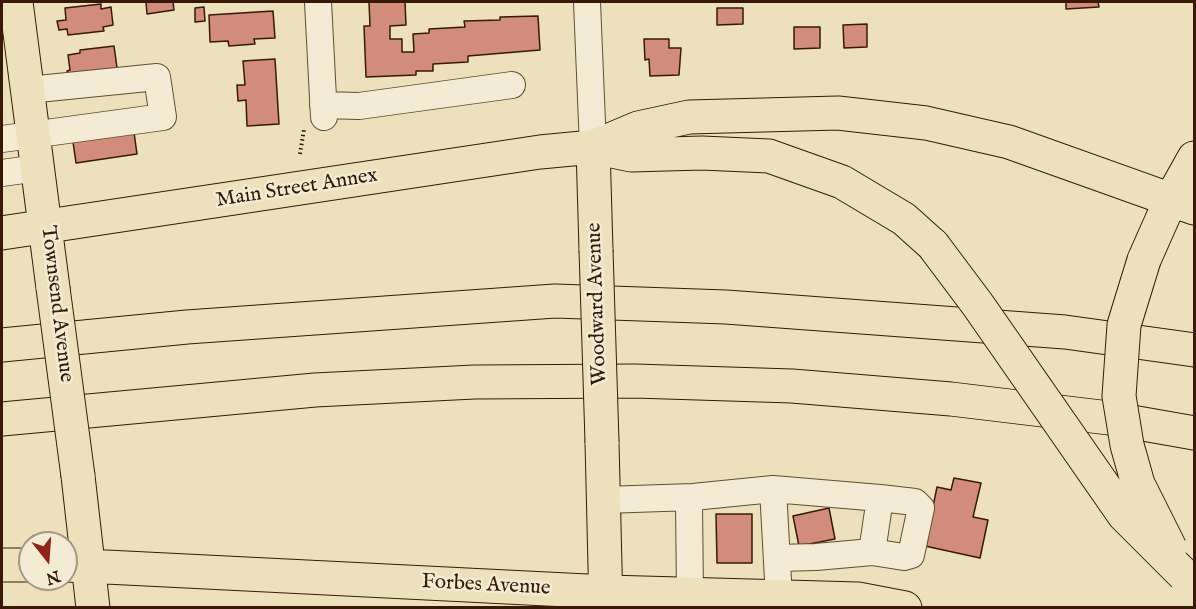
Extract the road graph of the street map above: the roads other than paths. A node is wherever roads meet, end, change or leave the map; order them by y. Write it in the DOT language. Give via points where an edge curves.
graph roads {
  1 [pos="16,2"];
  2 [pos="318,2"];
  3 [pos="587,2"];
  4 [pos="512,86"];
  5 [pos="28,90"];
  6 [pos="34,134"];
  7 [pos="2,139"];
  8 [pos="593,147"];
  9 [pos="1194,158"];
  10 [pos="38,168"];
  11 [pos="2,173"];
  12 [pos="1183,203"];
  13 [pos="46,226"];
  14 [pos="2,233"];
  15 [pos="2,345"];
  16 [pos="1194,350"];
  17 [pos="2,420"];
  18 [pos="1194,433"];
  19 [pos="773,489"];
  20 [pos="693,497"];
  21 [pos="880,498"];
  22 [pos="604,500"];
  23 [pos="77,531"];
  24 [pos="872,552"];
  25 [pos="777,558"];
  26 [pos="2,565"];
  27 [pos="18,565"];
  28 [pos="78,565"];
  29 [pos="78,568"];
  30 [pos="1189,580"];
  31 [pos="690,595"];
  32 [pos="505,597"];
  33 [pos="779,598"];
  34 [pos="607,600"];
  35 [pos="904,607"];
  36 [pos="93,608"];
  1 -- 5 [label="main road, Townsend Avenue"];
  2 -- 4 [label="street" via="317,117 359,106"];
  3 -- 8 [label="street, Woodward Avenue"];
  5 -- 6 [label="main road, Townsend Avenue"];
  5 -- 6 [label="street" via="157,77 164,117"];
  6 -- 7 [label="street"];
  6 -- 10 [label="main road, Townsend Avenue"];
  8 -- 12 [label="main road" via="638,128 689,117 838,113 926,123 1009,142"];
  8 -- 13 [label="main road, Main Street Annex"];
  8 -- 22 [label="main road, Woodward Avenue, bridge"];
  8 -- 30 [label="main road, bridge" via="631,155 769,156 842,182 904,219 933,245 978,305 1124,515"];
  9 -- 12 [label="main road"];
  10 -- 11 [label="street"];
  10 -- 13 [label="main road, Townsend Avenue"];
  12 -- 30 [label="main road, bridge" via="1144,260 1124,325 1119,396 1138,484"];
  13 -- 14 [label="main road, Main Street Annex"];
  13 -- 23 [label="main road, Townsend Avenue, bridge" via="78,476"];
  15 -- 16 [label="main road" via="187,327 555,301 726,307 1007,327"];
  17 -- 18 [label="main road" via="315,390 474,382 624,381 792,386 929,397 1053,410"];
  19 -- 20 [label="street"];
  19 -- 21 [label="street"];
  19 -- 25 [label="street"];
  20 -- 22 [label="street"];
  20 -- 31 [label="street" via="689,504"];
  21 -- 24 [label="street"];
  21 -- 24 [label="street" via="915,502 921,508 911,555"];
  22 -- 34 [label="main road, Woodward Avenue"];
  24 -- 25 [label="street"];
  25 -- 33 [label="street"];
  26 -- 27 [label="main road"];
  28 -- 32 [label="main road, Forbes Avenue"];
  29 -- 36 [label="main road, Townsend Avenue"];
  31 -- 33 [label="main road, Forbes Avenue"];
  31 -- 34 [label="main road, Forbes Avenue"];
  32 -- 34 [label="main road, Forbes Avenue"];
  33 -- 35 [label="main road, Forbes Avenue" via="858,599"];
}
